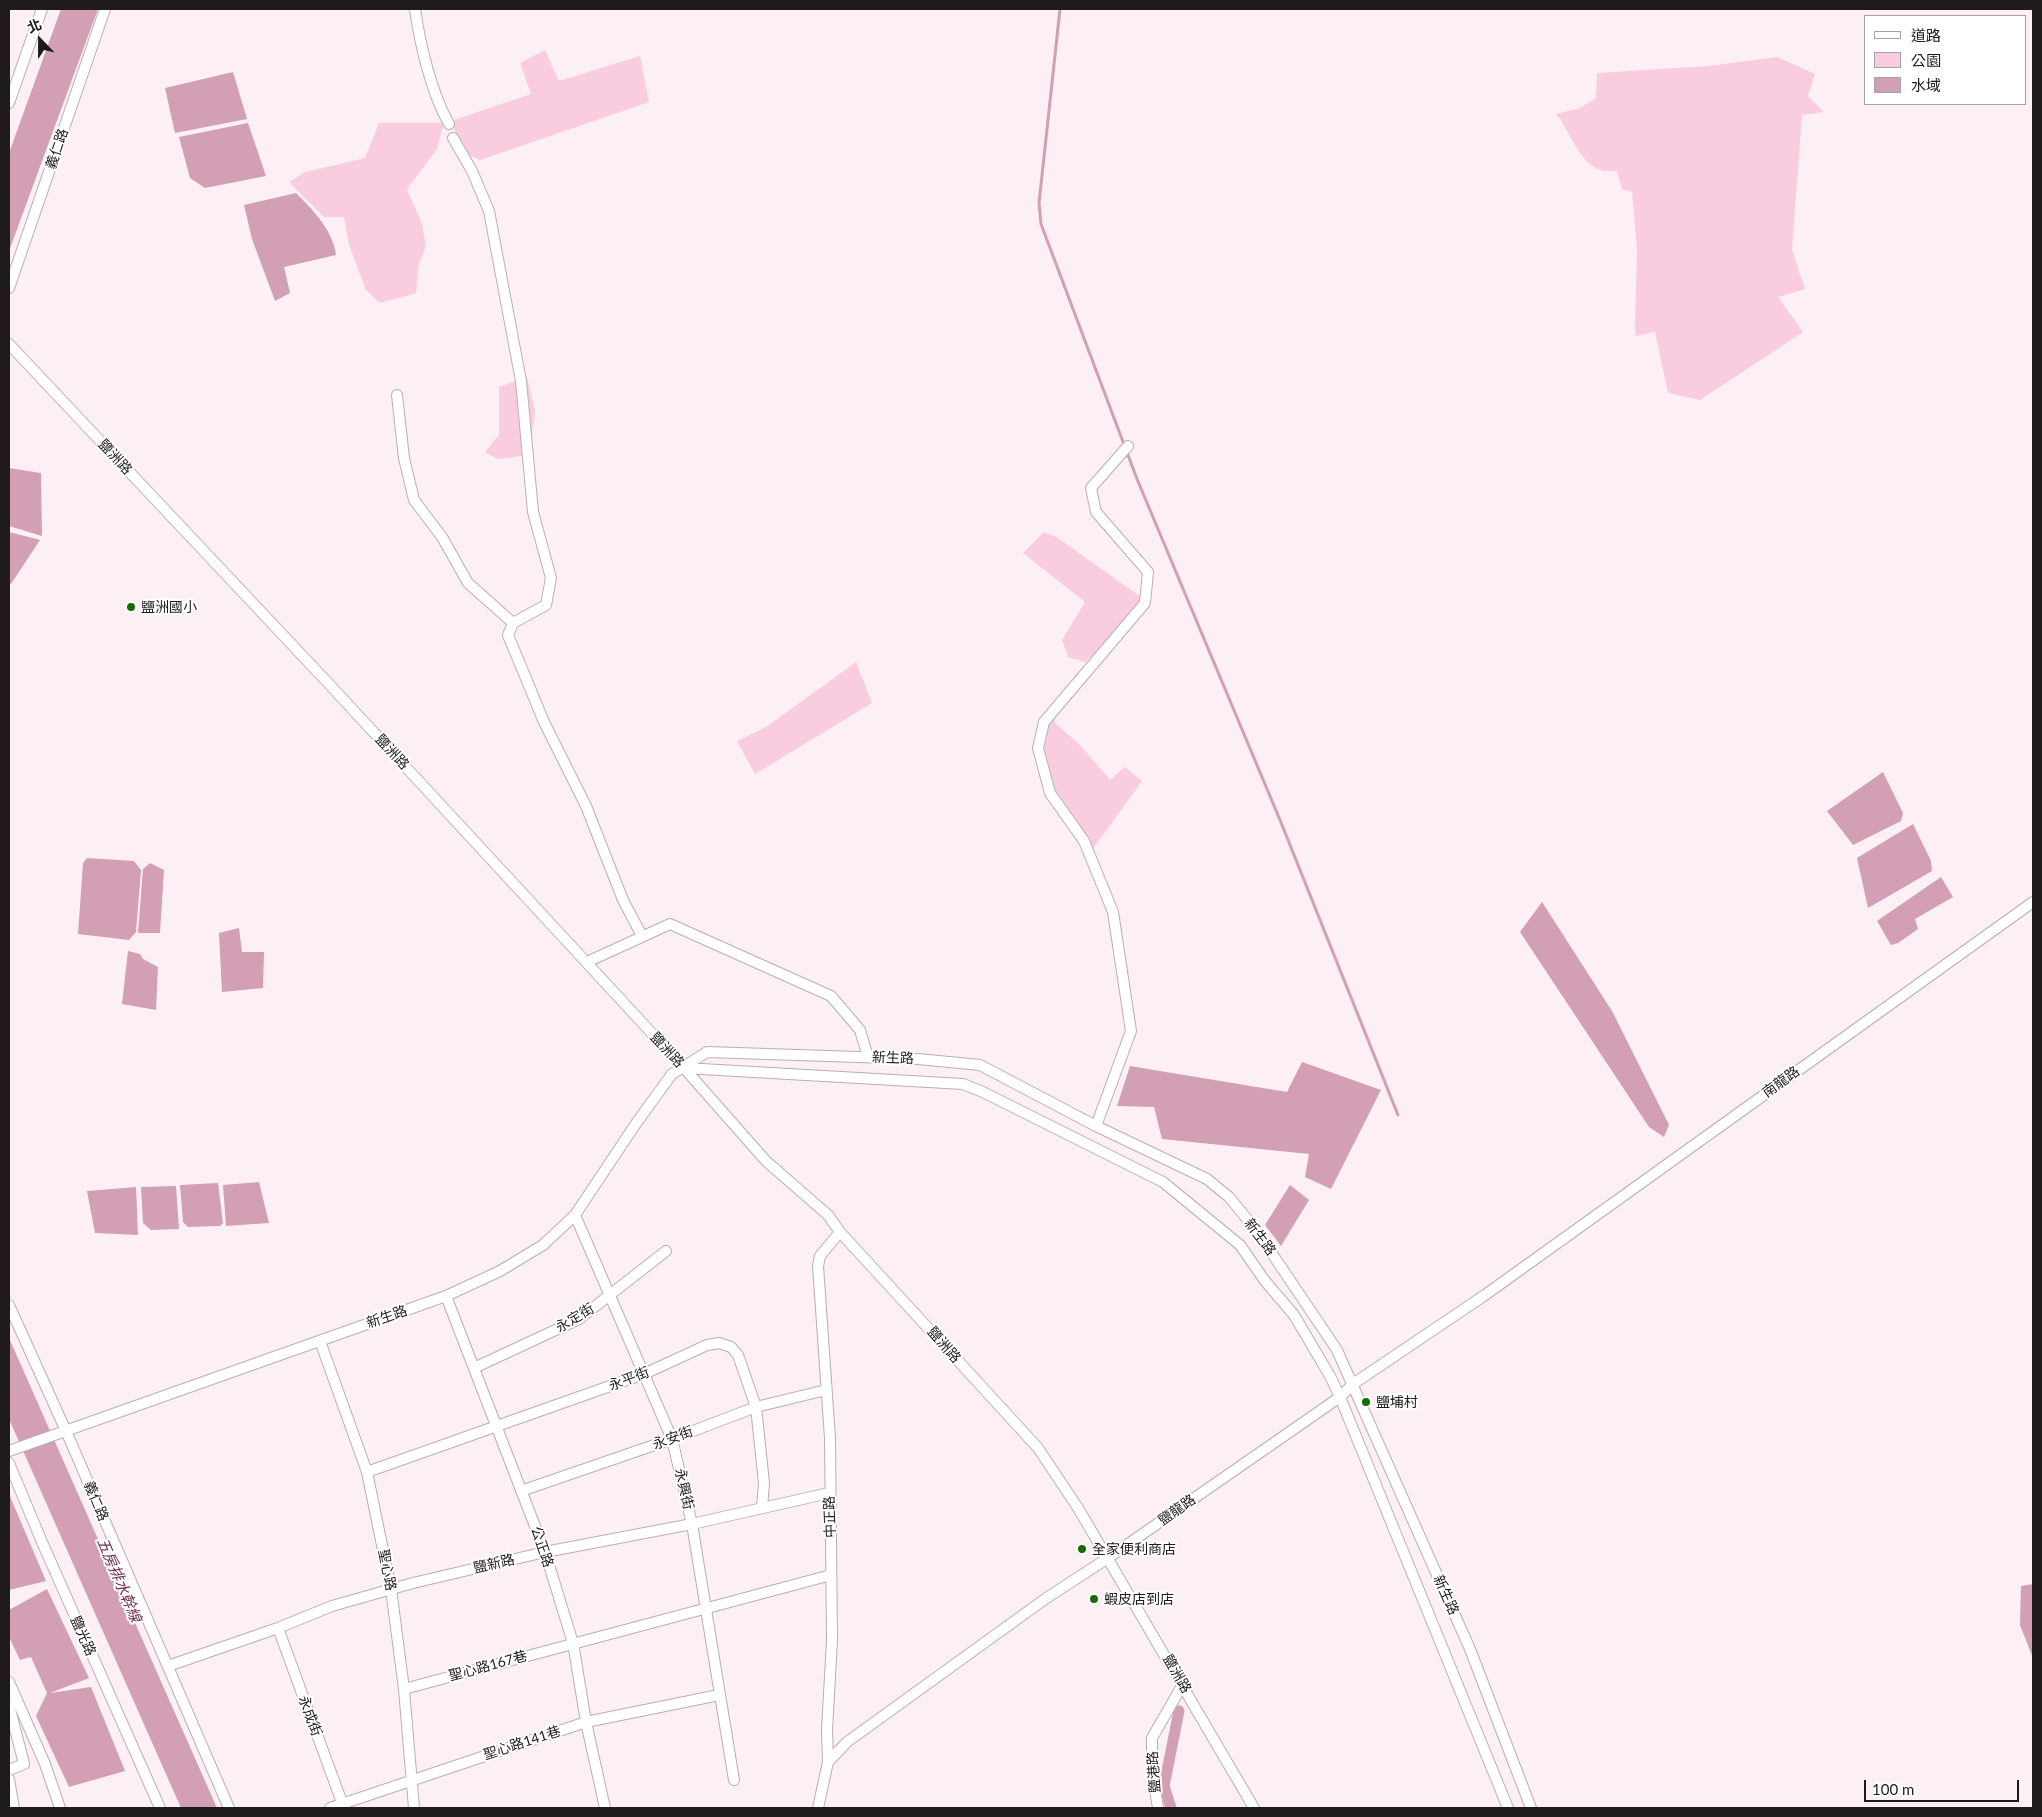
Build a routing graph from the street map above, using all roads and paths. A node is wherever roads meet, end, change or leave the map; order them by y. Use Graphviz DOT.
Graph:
graph roads {
  1 [pos="42,9"];
  2 [pos="105,9"];
  3 [pos="415,9"];
  4 [pos="9,103"];
  5 [pos="449,124"];
  6 [pos="454,138"];
  7 [pos="9,288"];
  8 [pos="9,344"];
  9 [pos="396,394"];
  10 [pos="1128,446"];
  11 [pos="513,623"];
  12 [pos="2033,902"];
  13 [pos="642,936"];
  14 [pos="587,962"];
  15 [pos="868,1057"];
  16 [pos="684,1068"];
  17 [pos="1096,1126"];
  18 [pos="575,1215"];
  19 [pos="840,1232"];
  20 [pos="666,1251"];
  21 [pos="1529,1263"];
  22 [pos="611,1295"];
  23 [pos="446,1296"];
  24 [pos="9,1305"];
  25 [pos="320,1341"];
  26 [pos="474,1368"];
  27 [pos="644,1374"];
  28 [pos="1353,1384"];
  29 [pos="826,1390"];
  30 [pos="1340,1397"];
  31 [pos="756,1407"];
  32 [pos="496,1426"];
  33 [pos="66,1431"];
  34 [pos="672,1439"];
  35 [pos="13,1450"];
  36 [pos="9,1463"];
  37 [pos="367,1472"];
  38 [pos="521,1491"];
  39 [pos="829,1493"];
  40 [pos="762,1508"];
  41 [pos="692,1524"];
  42 [pos="545,1552"];
  43 [pos="1108,1558"];
  44 [pos="831,1575"];
  45 [pos="391,1589"];
  46 [pos="706,1609"];
  47 [pos="278,1628"];
  48 [pos="573,1644"];
  49 [pos="168,1666"];
  50 [pos="9,1682"];
  51 [pos="1183,1684"];
  52 [pos="404,1689"];
  53 [pos="719,1696"];
  54 [pos="16,1701"];
  55 [pos="586,1722"];
  56 [pos="828,1762"];
  57 [pos="9,1770"];
  58 [pos="9,1779"];
  59 [pos="413,1779"];
  60 [pos="734,1780"];
  61 [pos="343,1806"];
  62 [pos="14,1808"];
  63 [pos="60,1808"];
  64 [pos="160,1808"];
  65 [pos="229,1808"];
  66 [pos="330,1808"];
  67 [pos="414,1808"];
  68 [pos="605,1808"];
  69 [pos="818,1808"];
  70 [pos="1158,1808"];
  71 [pos="1254,1808"];
  72 [pos="1508,1808"];
  73 [pos="1530,1808"];
  1 -- 4 [label="street"];
  2 -- 7 [label="street, 義仁路"];
  3 -- 5 [label="street"];
  6 -- 11 [label="street"];
  8 -- 14 [label="street, 鹽洲路"];
  9 -- 11 [label="street"];
  10 -- 17 [label="street"];
  11 -- 13 [label="street"];
  12 -- 21 [label="street, 南龍路"];
  13 -- 14 [label="street"];
  13 -- 15 [label="street"];
  14 -- 16 [label="street, 鹽洲路"];
  15 -- 16 [label="street, 新生路"];
  15 -- 17 [label="street, 新生路"];
  16 -- 18 [label="street, 新生路"];
  16 -- 19 [label="street, 鹽洲路"];
  16 -- 30 [label="street, 新生路"];
  17 -- 28 [label="street, 新生路"];
  18 -- 22 [label="street, 永興街"];
  18 -- 23 [label="street, 新生路"];
  19 -- 29 [label="street, 中正路"];
  19 -- 43 [label="street, 鹽洲路"];
  20 -- 22 [label="street, 永定街"];
  21 -- 28 [label="street, 鹽龍路"];
  22 -- 26 [label="street, 永定街"];
  22 -- 27 [label="street, 永興街"];
  23 -- 25 [label="street, 新生路"];
  23 -- 26 [label="street, 公正路"];
  24 -- 33 [label="street, 義仁路"];
  25 -- 33 [label="street, 新生路"];
  25 -- 37 [label="street, 聖心路"];
  26 -- 32 [label="street, 公正路"];
  27 -- 31 [label="street, 永平街"];
  27 -- 32 [label="street, 永平街"];
  27 -- 34 [label="street, 永興街"];
  28 -- 30 [label="street, 鹽龍路"];
  28 -- 73 [label="street, 新生路"];
  29 -- 31 [label="street, 永安街"];
  29 -- 39 [label="street, 中正路"];
  30 -- 43 [label="street, 鹽龍路"];
  30 -- 72 [label="street, 新生路"];
  31 -- 34 [label="street, 永安街"];
  31 -- 40 [label="street, 永平街"];
  32 -- 37 [label="street, 永平街"];
  32 -- 38 [label="street, 公正路"];
  33 -- 35 [label="street, 新生路"];
  33 -- 49 [label="street, 義仁路"];
  34 -- 38 [label="street, 永安街"];
  34 -- 41 [label="street, 永興街"];
  36 -- 64 [label="street, 鹽光路"];
  37 -- 45 [label="street, 聖心路"];
  38 -- 42 [label="street, 公正路"];
  39 -- 40 [label="street, 鹽新路"];
  39 -- 44 [label="street, 中正路"];
  40 -- 41 [label="street, 鹽新路"];
  41 -- 42 [label="street, 鹽新路"];
  41 -- 46 [label="street, 永興街"];
  42 -- 45 [label="street, 鹽新路"];
  42 -- 48 [label="street, 公正路"];
  43 -- 51 [label="street, 鹽洲路"];
  43 -- 56 [label="street, 鹽龍路"];
  44 -- 46 [label="street, 聖心路167巷"];
  44 -- 56 [label="street, 中正路"];
  45 -- 47 [label="street, 鹽新路"];
  45 -- 52 [label="street, 聖心路"];
  46 -- 48 [label="street, 聖心路167巷"];
  46 -- 53 [label="street, 永興街"];
  47 -- 49 [label="street, 鹽新路"];
  47 -- 61 [label="street, 永成街"];
  48 -- 52 [label="street, 聖心路167巷"];
  48 -- 55 [label="street, 公正路"];
  49 -- 65 [label="street, 義仁路"];
  50 -- 54 [label="street"];
  51 -- 70 [label="street, 鹽港路"];
  51 -- 71 [label="street, 鹽洲路"];
  52 -- 59 [label="street, 聖心路"];
  53 -- 55 [label="street, 聖心路141巷"];
  53 -- 60 [label="street, 永興街"];
  54 -- 57 [label="street"];
  54 -- 63 [label="street"];
  55 -- 59 [label="street, 聖心路141巷"];
  55 -- 68 [label="street, 公正路"];
  56 -- 69 [label="street, 中正路"];
  58 -- 62 [label="street"];
  59 -- 61 [label="street, 聖心路141巷"];
  59 -- 67 [label="street, 聖心路"];
  61 -- 66 [label="street, 聖心路141巷"];
}
